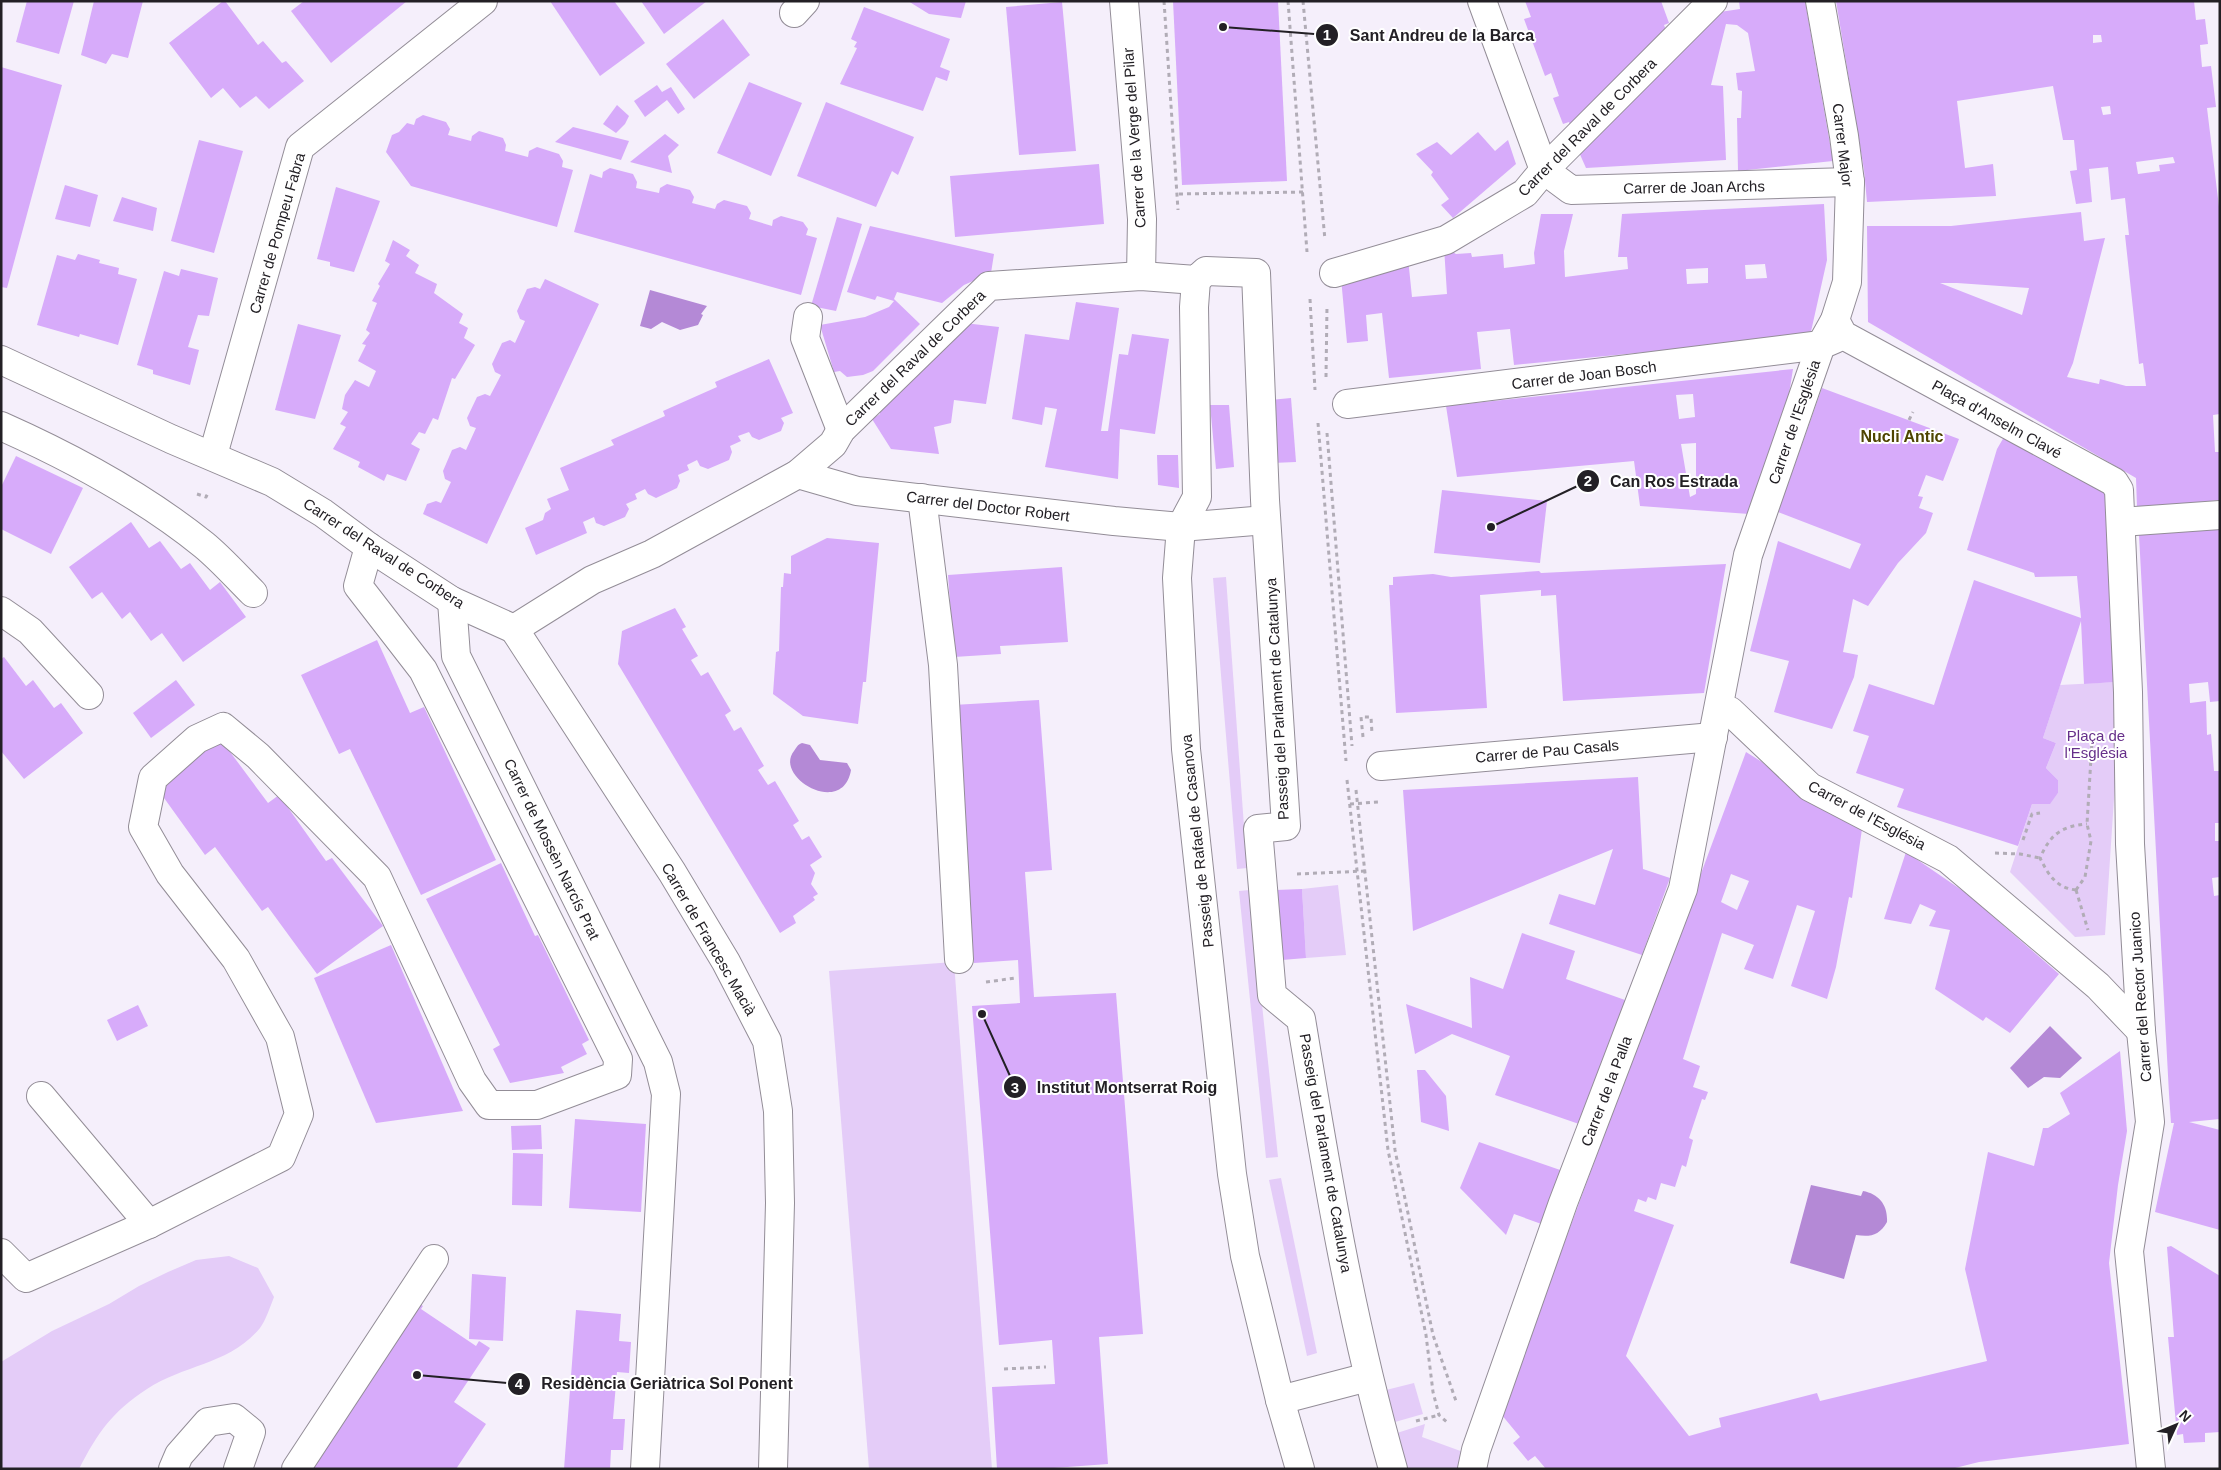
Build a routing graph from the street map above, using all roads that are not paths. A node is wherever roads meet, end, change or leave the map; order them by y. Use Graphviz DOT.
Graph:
graph roads {
  1 [pos="483,1"];
  2 [pos="1124,1"];
  3 [pos="1482,1"];
  4 [pos="1713,1"];
  5 [pos="1820,1"];
  6 [pos="1544,170"];
  7 [pos="1850,182"];
  8 [pos="1256,273"];
  9 [pos="1334,273"];
  10 [pos="1141,276"];
  11 [pos="1196,280"];
  12 [pos="808,317"];
  13 [pos="1833,333"];
  14 [pos="1,360"];
  15 [pos="1347,404"];
  16 [pos="1,426"];
  17 [pos="837,437"];
  18 [pos="213,456"];
  19 [pos="798,474"];
  20 [pos="845,487"];
  21 [pos="922,498"];
  22 [pos="2220,514"];
  23 [pos="1266,520"];
  24 [pos="2121,522"];
  25 [pos="1181,527"];
  26 [pos="370,547"];
  27 [pos="253,593"];
  28 [pos="452,601"];
  29 [pos="1,611"];
  30 [pos="514,628"];
  31 [pos="89,695"];
  32 [pos="1720,708"];
  33 [pos="1713,737"];
  34 [pos="1381,766"];
  35 [pos="959,959"];
  36 [pos="2140,1031"];
  37 [pos="42,1096"];
  38 [pos="149,1224"];
  39 [pos="1,1253"];
  40 [pos="434,1258"];
  41 [pos="1368,1377"];
  42 [pos="1280,1400"];
  43 [pos="173,1469"];
  44 [pos="238,1469"];
  45 [pos="296,1469"];
  46 [pos="645,1469"];
  47 [pos="773,1469"];
  48 [pos="1300,1469"];
  49 [pos="1393,1469"];
  50 [pos="1472,1469"];
  51 [pos="2151,1469"];
  1 -- 18 [label="street, Carrer de Pompeu Fabra"];
  2 -- 10 [label="street, Carrer de la Verge del Pilar"];
  3 -- 6 [label="street"];
  4 -- 6 [label="street, Carrer del Raval de Corbera"];
  5 -- 7 [label="street, Carrer Major"];
  6 -- 7 [label="street, Carrer de Joan Archs"];
  6 -- 9 [label="street, Carrer del Raval de Corbera"];
  7 -- 13 [label="street, Carrer Major"];
  8 -- 11 [label="street, Carrer del Raval de Corbera"];
  8 -- 23 [label="street, Passeig del Parlament de Catalunya"];
  10 -- 11 [label="street, Carrer del Raval de Corbera"];
  10 -- 17 [label="street, Carrer del Raval de Corbera"];
  11 -- 25 [label="street, Passeig de Rafael de Casanova"];
  12 -- 17 [label="street, Carrer del Raval de Corbera"];
  13 -- 15 [label="street, Carrer de Joan Bosch"];
  13 -- 24 [label="street, Plaça d'Anselm Clavé"];
  13 -- 32 [label="street, Carrer de l'Església"];
  14 -- 18 [label="street, Carrer del Raval de Corbera"];
  16 -- 27 [label="street"];
  17 -- 19 [label="street, Carrer del Raval de Corbera"];
  17 -- 20 [label="street, Carrer del Raval de Corbera"];
  18 -- 26 [label="street, Carrer del Raval de Corbera"];
  19 -- 20 [label="street, Carrer del Doctor Robert"];
  19 -- 30 [label="street, Carrer del Raval de Corbera"];
  20 -- 21 [label="street, Carrer del Doctor Robert"];
  21 -- 25 [label="street, Carrer del Doctor Robert"];
  21 -- 35 [label="street"];
  22 -- 24 [label="street"];
  23 -- 25 [label="street"];
  23 -- 41 [label="street, Passeig del Parlament de Catalunya"];
  24 -- 36 [label="street, Carrer del Rector Juanico"];
  25 -- 42 [label="street, Passeig de Rafael de Casanova"];
  26 -- 28 [label="street, Carrer del Raval de Corbera"];
  26 -- 38 [label="street"];
  28 -- 30 [label="street, Carrer del Raval de Corbera"];
  28 -- 46 [label="street, Carrer de Mossèn Narcís Prat"];
  29 -- 31 [label="street"];
  30 -- 47 [label="street, Carrer de Francesc Macià"];
  32 -- 33 [label="street, Carrer de la Palla"];
  32 -- 36 [label="street, Carrer de l'Església"];
  33 -- 34 [label="street, Carrer de Pau Casals"];
  33 -- 50 [label="street, Carrer de la Palla"];
  36 -- 51 [label="street, Carrer del Rector Juanico"];
  37 -- 38 [label="street"];
  38 -- 39 [label="street"];
  40 -- 45 [label="street"];
  41 -- 42 [label="street"];
  41 -- 49 [label="street, Passeig del Parlament de Catalunya"];
  42 -- 48 [label="street, Passeig de Rafael de Casanova"];
  43 -- 44 [label="street"];
}
